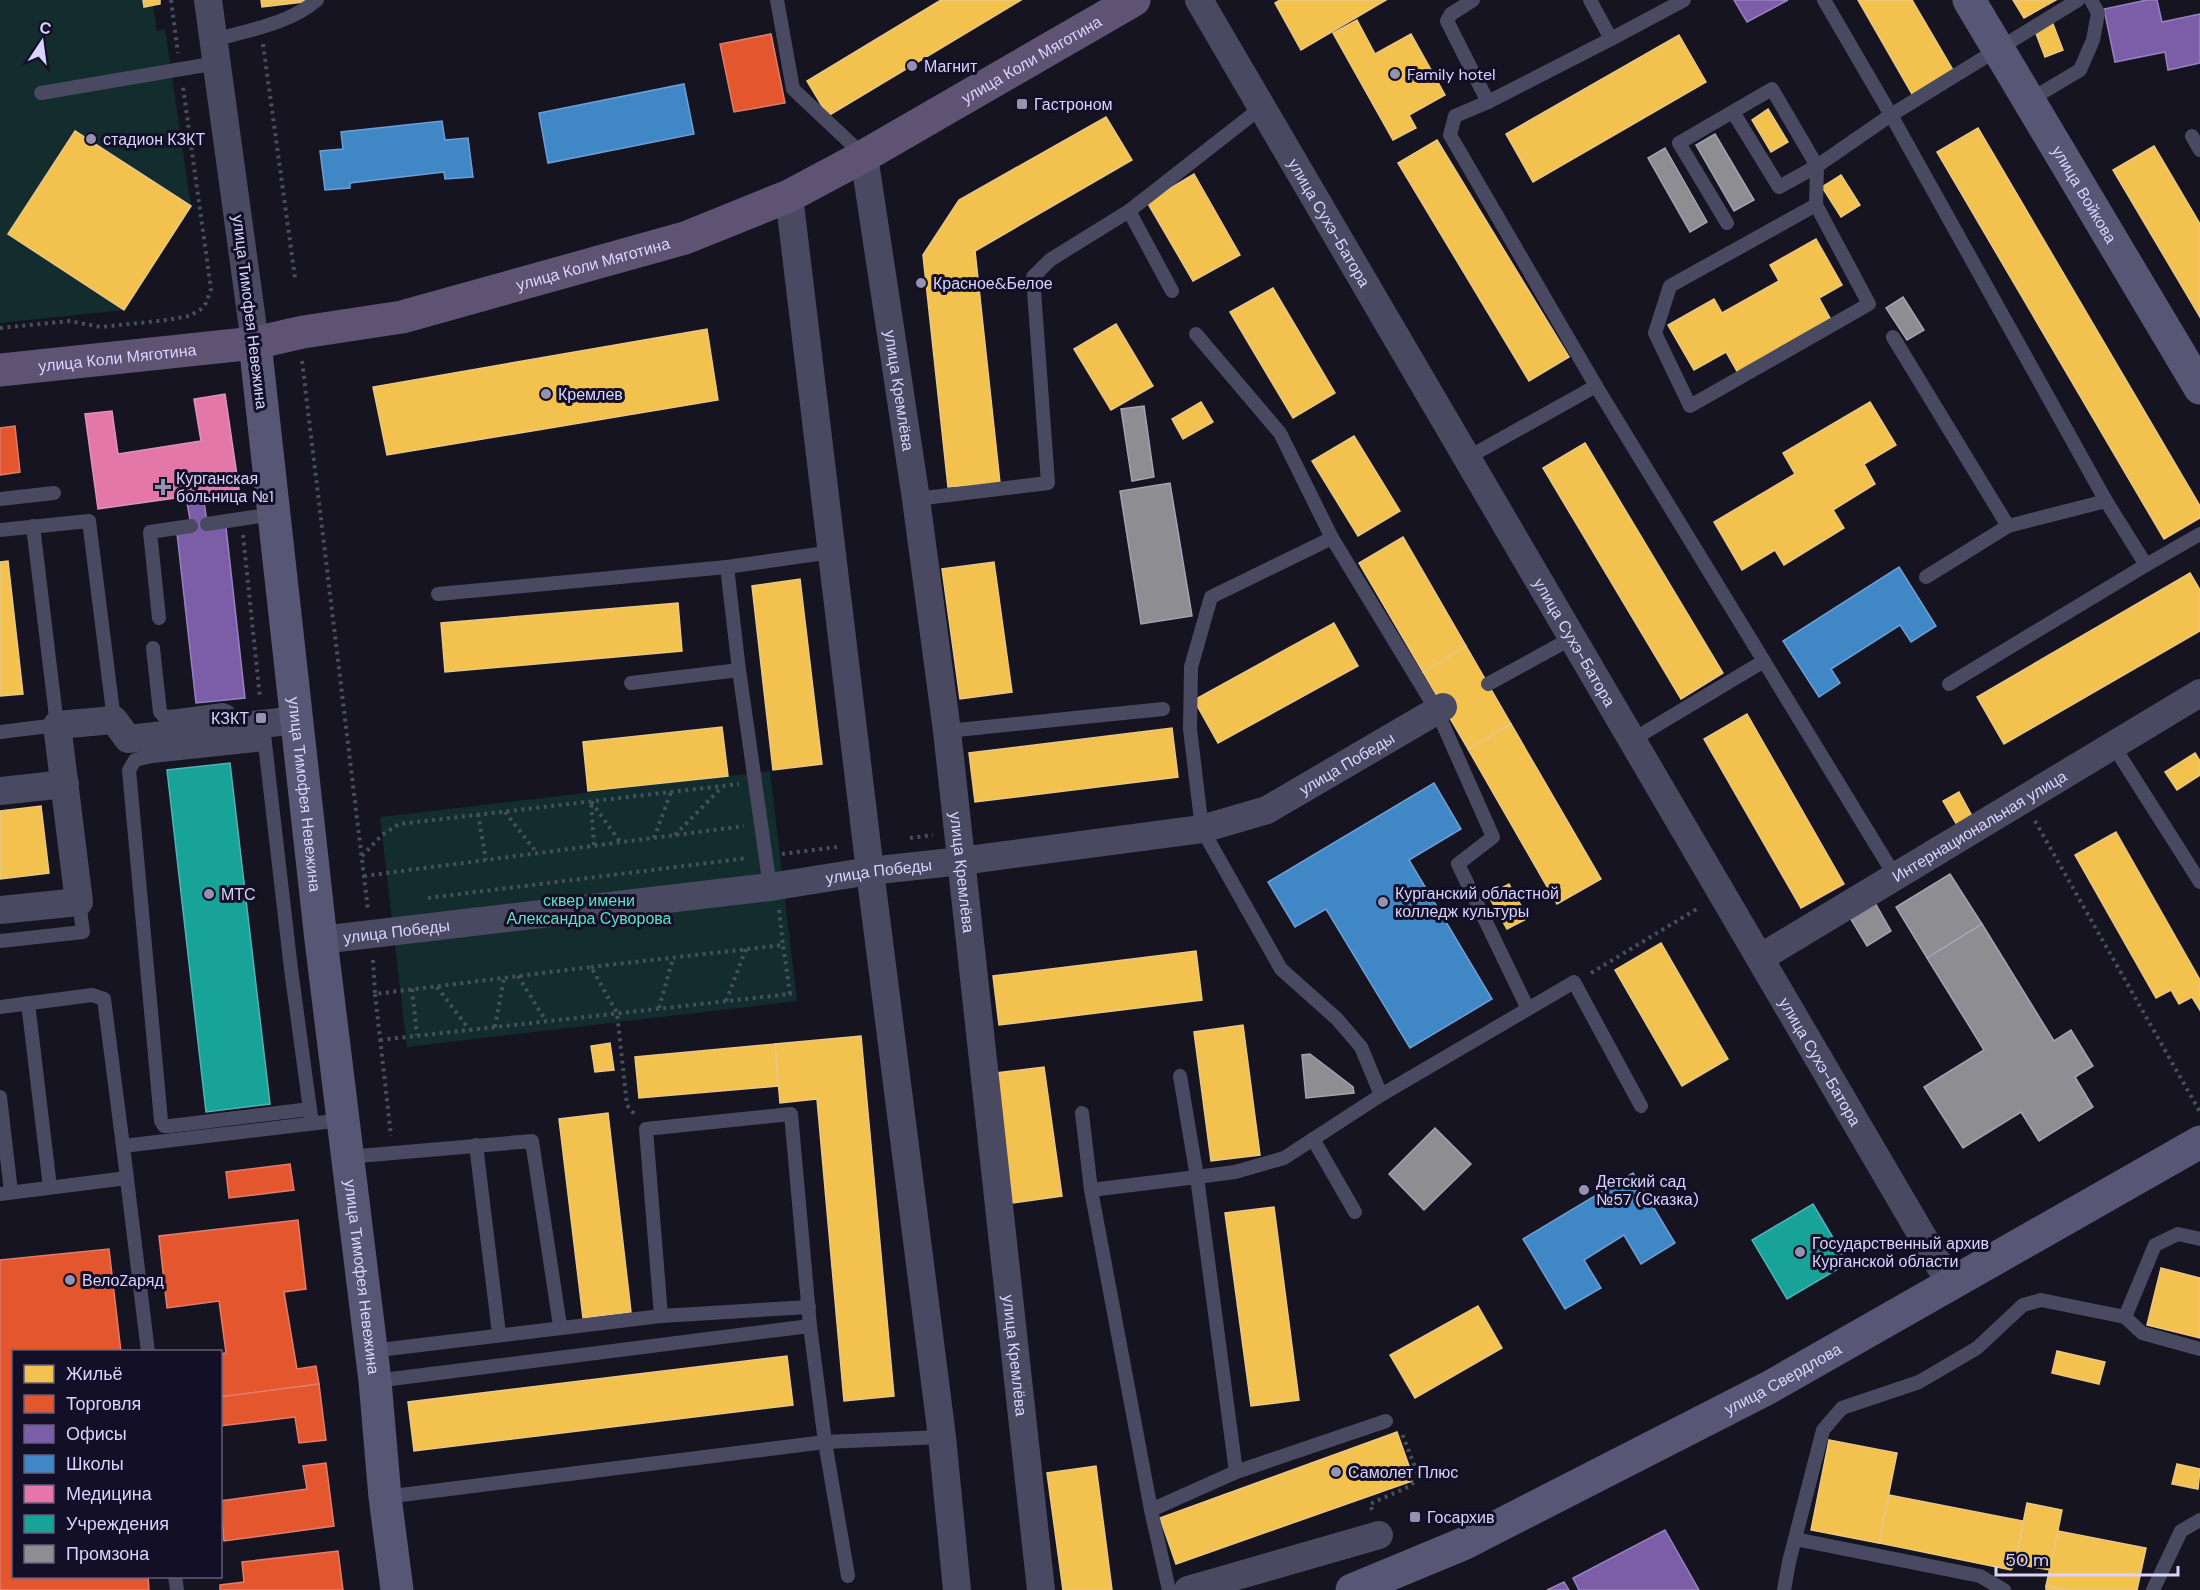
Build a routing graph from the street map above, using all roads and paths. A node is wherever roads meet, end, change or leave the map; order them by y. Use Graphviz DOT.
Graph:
graph roads {
  1 [pos="171,0"];
  2 [pos="208,0"];
  3 [pos="317,0"];
  4 [pos="777,0"];
  5 [pos="1134,0"];
  6 [pos="1199,0"];
  7 [pos="1473,0"];
  8 [pos="1590,0"];
  9 [pos="1684,0"];
  10 [pos="1824,0"];
  11 [pos="1969,0"];
  12 [pos="2078,0"];
  13 [pos="2091,0"];
  14 [pos="261,27"];
  15 [pos="1611,39"];
  16 [pos="1997,49"];
  17 [pos="216,52"];
  18 [pos="181,70"];
  19 [pos="41,93"];
  20 [pos="2028,101"];
  21 [pos="1488,102"];
  22 [pos="1262,107"];
  23 [pos="1733,112"];
  24 [pos="1891,115"];
  25 [pos="2192,136"];
  26 [pos="2200,150"];
  27 [pos="864,156"];
  28 [pos="1817,166"];
  29 [pos="789,196"];
  30 [pos="1816,205"];
  31 [pos="1129,211"];
  32 [pos="1727,224"];
  33 [pos="295,278"];
  34 [pos="1172,291"];
  35 [pos="0,328"];
  36 [pos="1196,334"];
  37 [pos="1893,337"];
  38 [pos="255,343"];
  39 [pos="302,357"];
  40 [pos="0,370"];
  41 [pos="1596,386"];
  42 [pos="2200,388"];
  43 [pos="1467,458"];
  44 [pos="54,493"];
  45 [pos="0,499"];
  46 [pos="916,499"];
  47 [pos="2106,501"];
  48 [pos="274,514"];
  49 [pos="207,524"];
  50 [pos="33,526"];
  51 [pos="191,526"];
  52 [pos="2008,526"];
  53 [pos="0,530"];
  54 [pos="2200,534"];
  55 [pos="1332,538"];
  56 [pos="832,552"];
  57 [pos="2146,565"];
  58 [pos="727,567"];
  59 [pos="1926,577"];
  60 [pos="438,594"];
  61 [pos="159,618"];
  62 [pos="1572,638"];
  63 [pos="153,648"];
  64 [pos="1764,662"];
  65 [pos="739,670"];
  66 [pos="631,683"];
  67 [pos="1488,684"];
  68 [pos="1949,684"];
  69 [pos="2200,693"];
  70 [pos="1163,709"];
  71 [pos="1440,709"];
  72 [pos="114,720"];
  73 [pos="297,720"];
  74 [pos="57,725"];
  75 [pos="255,731"];
  76 [pos="947,731"];
  77 [pos="0,732"];
  78 [pos="1632,740"];
  79 [pos="2113,745"];
  80 [pos="755,782"];
  81 [pos="65,784"];
  82 [pos="723,786"];
  83 [pos="0,791"];
  84 [pos="670,792"];
  85 [pos="2022,799"];
  86 [pos="591,801"];
  87 [pos="505,811"];
  88 [pos="478,814"];
  89 [pos="761,824"];
  90 [pos="1202,829"];
  91 [pos="958,831"];
  92 [pos="674,835"];
  93 [pos="654,838"];
  94 [pos="620,842"];
  95 [pos="594,846"];
  96 [pos="537,853"];
  97 [pos="362,856"];
  98 [pos="765,856"];
  99 [pos="868,857"];
  100 [pos="486,860"];
  101 [pos="962,861"];
  102 [pos="364,876"];
  103 [pos="1895,876"];
  104 [pos="2200,882"];
  105 [pos="773,886"];
  106 [pos="1722,894"];
  107 [pos="426,899"];
  108 [pos="79,902"];
  109 [pos="0,910"];
  110 [pos="371,934"];
  111 [pos="321,940"];
  112 [pos="0,941"];
  113 [pos="783,945"];
  114 [pos="746,950"];
  115 [pos="673,958"];
  116 [pos="1760,958"];
  117 [pos="591,967"];
  118 [pos="518,976"];
  119 [pos="504,978"];
  120 [pos="1574,982"];
  121 [pos="437,986"];
  122 [pos="411,989"];
  123 [pos="375,994"];
  124 [pos="726,1001"];
  125 [pos="28,1003"];
  126 [pos="0,1006"];
  127 [pos="659,1008"];
  128 [pos="1528,1010"];
  129 [pos="617,1013"];
  130 [pos="546,1021"];
  131 [pos="495,1027"];
  132 [pos="469,1030"];
  133 [pos="417,1035"];
  134 [pos="380,1040"];
  135 [pos="1180,1076"];
  136 [pos="1381,1095"];
  137 [pos="0,1097"];
  138 [pos="1641,1106"];
  139 [pos="2200,1112"];
  140 [pos="1082,1113"];
  141 [pos="321,1117"];
  142 [pos="646,1129"];
  143 [pos="1313,1140"];
  144 [pos="2200,1142"];
  145 [pos="476,1145"];
  146 [pos="123,1146"];
  147 [pos="393,1153"];
  148 [pos="347,1157"];
  149 [pos="1197,1177"];
  150 [pos="127,1178"];
  151 [pos="50,1187"];
  152 [pos="1091,1190"];
  153 [pos="6,1193"];
  154 [pos="1355,1212"];
  155 [pos="2200,1239"];
  156 [pos="1951,1285"];
  157 [pos="808,1307"];
  158 [pos="661,1316"];
  159 [pos="2125,1317"];
  160 [pos="560,1326"];
  161 [pos="810,1326"];
  162 [pos="499,1334"];
  163 [pos="2200,1349"];
  164 [pos="148,1350"];
  165 [pos="373,1366"];
  166 [pos="1393,1424"];
  167 [pos="942,1437"];
  168 [pos="825,1442"];
  169 [pos="1236,1472"];
  170 [pos="385,1497"];
  171 [pos="1151,1510"];
  172 [pos="2200,1520"];
  173 [pos="1379,1535"];
  174 [pos="1795,1539"];
  175 [pos="849,1576"];
  176 [pos="397,1590"];
  177 [pos="957,1590"];
  178 [pos="1041,1590"];
  179 [pos="1169,1590"];
  180 [pos="1188,1590"];
  181 [pos="1352,1590"];
  182 [pos="1784,1590"];
  183 [pos="2004,1590"];
  184 [pos="2153,1590"];
  1 -- 18 [label="path"];
  2 -- 17 [label="street, улица Тимофея Невежина"];
  3 -- 14 [label="lane"];
  4 -- 27 [label="lane"];
  5 -- 27 [label="main road, улица Коли Мяготина"];
  6 -- 22 [label="street, улица Сухэ-Батора"];
  7 -- 21 [label="lane"];
  8 -- 15 [label="lane"];
  9 -- 15 [label="lane"];
  10 -- 24 [label="lane"];
  11 -- 16 [label="street, улица Войкова"];
  12 -- 16 [label="lane"];
  13 -- 20 [label="lane"];
  14 -- 17 [label="lane"];
  14 -- 33 [label="path"];
  15 -- 21 [label="lane"];
  16 -- 20 [label="street, улица Войкова"];
  16 -- 24 [label="lane"];
  17 -- 18 [label="lane"];
  17 -- 38 [label="street, улица Тимофея Невежина"];
  18 -- 19 [label="lane"];
  18 -- 35 [label="path"];
  20 -- 42 [label="street, улица Войкова"];
  21 -- 41 [label="lane"];
  22 -- 31 [label="lane"];
  22 -- 43 [label="street, улица Сухэ-Батора"];
  23 -- 28 [label="lane"];
  23 -- 28 [label="lane"];
  23 -- 32 [label="lane"];
  24 -- 28 [label="lane"];
  24 -- 47 [label="lane"];
  25 -- 26 [label="lane"];
  27 -- 29 [label="main road, улица Коли Мяготина"];
  27 -- 46 [label="street, улица Кремлёва"];
  28 -- 30 [label="lane"];
  29 -- 38 [label="main road, улица Коли Мяготина"];
  29 -- 56 [label="street"];
  30 -- 30 [label="lane"];
  31 -- 34 [label="lane"];
  31 -- 46 [label="lane"];
  36 -- 55 [label="lane"];
  37 -- 52 [label="lane"];
  38 -- 40 [label="main road, улица Коли Мяготина"];
  38 -- 48 [label="street, улица Тимофея Невежина"];
  39 -- 97 [label="path"];
  41 -- 43 [label="lane"];
  41 -- 64 [label="lane"];
  43 -- 62 [label="street, улица Сухэ-Батора"];
  44 -- 45 [label="lane"];
  46 -- 76 [label="street, улица Кремлёва"];
  47 -- 52 [label="lane"];
  47 -- 57 [label="lane"];
  48 -- 49 [label="lane"];
  48 -- 73 [label="street, улица Тимофея Невежина"];
  50 -- 53 [label="lane"];
  50 -- 72 [label="lane"];
  50 -- 74 [label="lane"];
  51 -- 61 [label="lane"];
  52 -- 59 [label="lane"];
  54 -- 57 [label="lane"];
  55 -- 71 [label="lane"];
  55 -- 90 [label="lane"];
  56 -- 58 [label="lane"];
  56 -- 99 [label="street"];
  57 -- 68 [label="lane"];
  58 -- 60 [label="lane"];
  58 -- 65 [label="lane"];
  62 -- 67 [label="lane"];
  62 -- 78 [label="street, улица Сухэ-Батора"];
  63 -- 75 [label="lane"];
  64 -- 78 [label="lane"];
  64 -- 103 [label="lane"];
  65 -- 66 [label="lane"];
  65 -- 80 [label="lane"];
  69 -- 79 [label="street, Интернациональная улица"];
  70 -- 76 [label="lane"];
  71 -- 90 [label="street, улица Победы"];
  71 -- 128 [label="lane"];
  72 -- 74 [label="street"];
  72 -- 75 [label="street"];
  73 -- 75 [label="street"];
  73 -- 111 [label="street, улица Тимофея Невежина"];
  74 -- 77 [label="lane"];
  74 -- 81 [label="street"];
  75 -- 141 [label="lane"];
  75 -- 141 [label="lane"];
  76 -- 91 [label="street, улица Кремлёва"];
  78 -- 106 [label="street, улица Сухэ-Батора"];
  79 -- 85 [label="street, Интернациональная улица"];
  79 -- 104 [label="lane"];
  80 -- 82 [label="path"];
  80 -- 89 [label="lane"];
  81 -- 83 [label="street"];
  81 -- 108 [label="street"];
  82 -- 84 [label="path"];
  82 -- 92 [label="path"];
  84 -- 86 [label="path"];
  84 -- 93 [label="path"];
  85 -- 103 [label="street, Интернациональная улица"];
  85 -- 139 [label="path"];
  86 -- 87 [label="path"];
  86 -- 94 [label="path"];
  86 -- 95 [label="path"];
  87 -- 88 [label="path"];
  87 -- 96 [label="path"];
  88 -- 97 [label="path"];
  88 -- 100 [label="path"];
  89 -- 92 [label="path"];
  89 -- 98 [label="lane"];
  90 -- 101 [label="street, улица Победы"];
  90 -- 136 [label="lane"];
  91 -- 99 [label="path"];
  91 -- 101 [label="street, улица Кремлёва"];
  92 -- 93 [label="path"];
  93 -- 94 [label="path"];
  94 -- 95 [label="path"];
  95 -- 96 [label="path"];
  96 -- 100 [label="path"];
  97 -- 102 [label="path"];
  98 -- 99 [label="path"];
  98 -- 105 [label="lane"];
  98 -- 107 [label="path"];
  99 -- 101 [label="street, улица Победы"];
  99 -- 105 [label="street, улица Победы"];
  99 -- 167 [label="street"];
  100 -- 102 [label="path"];
  101 -- 178 [label="street, улица Кремлёва"];
  102 -- 110 [label="path"];
  103 -- 116 [label="street, Интернациональная улица"];
  105 -- 110 [label="street, улица Победы"];
  105 -- 113 [label="path"];
  106 -- 116 [label="street, улица Сухэ-Батора"];
  106 -- 120 [label="path"];
  108 -- 109 [label="street"];
  108 -- 112 [label="lane"];
  110 -- 111 [label="street, улица Победы"];
  110 -- 123 [label="path"];
  111 -- 141 [label="street, улица Тимофея Невежина"];
  113 -- 114 [label="path"];
  113 -- 124 [label="path"];
  114 -- 115 [label="path"];
  114 -- 124 [label="path"];
  115 -- 117 [label="path"];
  115 -- 127 [label="path"];
  116 -- 156 [label="street, улица Сухэ-Батора"];
  117 -- 118 [label="path"];
  117 -- 129 [label="path"];
  118 -- 119 [label="path"];
  118 -- 130 [label="path"];
  119 -- 121 [label="path"];
  119 -- 131 [label="path"];
  120 -- 128 [label="lane"];
  120 -- 138 [label="lane"];
  121 -- 122 [label="path"];
  121 -- 132 [label="path"];
  122 -- 123 [label="path"];
  122 -- 133 [label="path"];
  123 -- 134 [label="path"];
  124 -- 127 [label="path"];
  125 -- 126 [label="lane"];
  125 -- 146 [label="lane"];
  125 -- 151 [label="lane"];
  127 -- 129 [label="path"];
  128 -- 136 [label="lane"];
  129 -- 130 [label="path"];
  129 -- 142 [label="path"];
  130 -- 131 [label="path"];
  131 -- 132 [label="path"];
  132 -- 133 [label="path"];
  133 -- 134 [label="path"];
  134 -- 147 [label="path"];
  135 -- 149 [label="lane"];
  136 -- 143 [label="lane"];
  137 -- 153 [label="lane"];
  140 -- 152 [label="lane"];
  141 -- 146 [label="lane"];
  141 -- 148 [label="street, улица Тимофея Невежина"];
  142 -- 157 [label="lane"];
  142 -- 158 [label="lane"];
  143 -- 149 [label="lane"];
  143 -- 154 [label="lane"];
  144 -- 156 [label="street, улица Свердлова"];
  145 -- 147 [label="lane"];
  145 -- 160 [label="lane"];
  145 -- 162 [label="lane"];
  146 -- 150 [label="lane"];
  147 -- 148 [label="lane"];
  148 -- 165 [label="street, улица Тимофея Невежина"];
  149 -- 152 [label="lane"];
  149 -- 169 [label="lane"];
  150 -- 151 [label="lane"];
  150 -- 164 [label="lane"];
  151 -- 153 [label="lane"];
  152 -- 171 [label="lane"];
  155 -- 159 [label="lane"];
  156 -- 181 [label="street, улица Свердлова"];
  157 -- 158 [label="lane"];
  157 -- 161 [label="lane"];
  158 -- 160 [label="lane"];
  159 -- 163 [label="lane"];
  159 -- 174 [label="lane"];
  160 -- 162 [label="lane"];
  161 -- 165 [label="lane"];
  161 -- 168 [label="lane"];
  162 -- 165 [label="lane"];
  165 -- 170 [label="street, улица Тимофея Невежина"];
  166 -- 169 [label="lane"];
  166 -- 173 [label="path"];
  167 -- 168 [label="lane"];
  167 -- 177 [label="street"];
  168 -- 170 [label="lane"];
  168 -- 175 [label="lane"];
  169 -- 171 [label="lane"];
  170 -- 176 [label="street, улица Тимофея Невежина"];
  171 -- 179 [label="lane"];
  172 -- 184 [label="lane"];
  173 -- 180 [label="street"];
  174 -- 182 [label="lane"];
  174 -- 183 [label="lane"];
}
